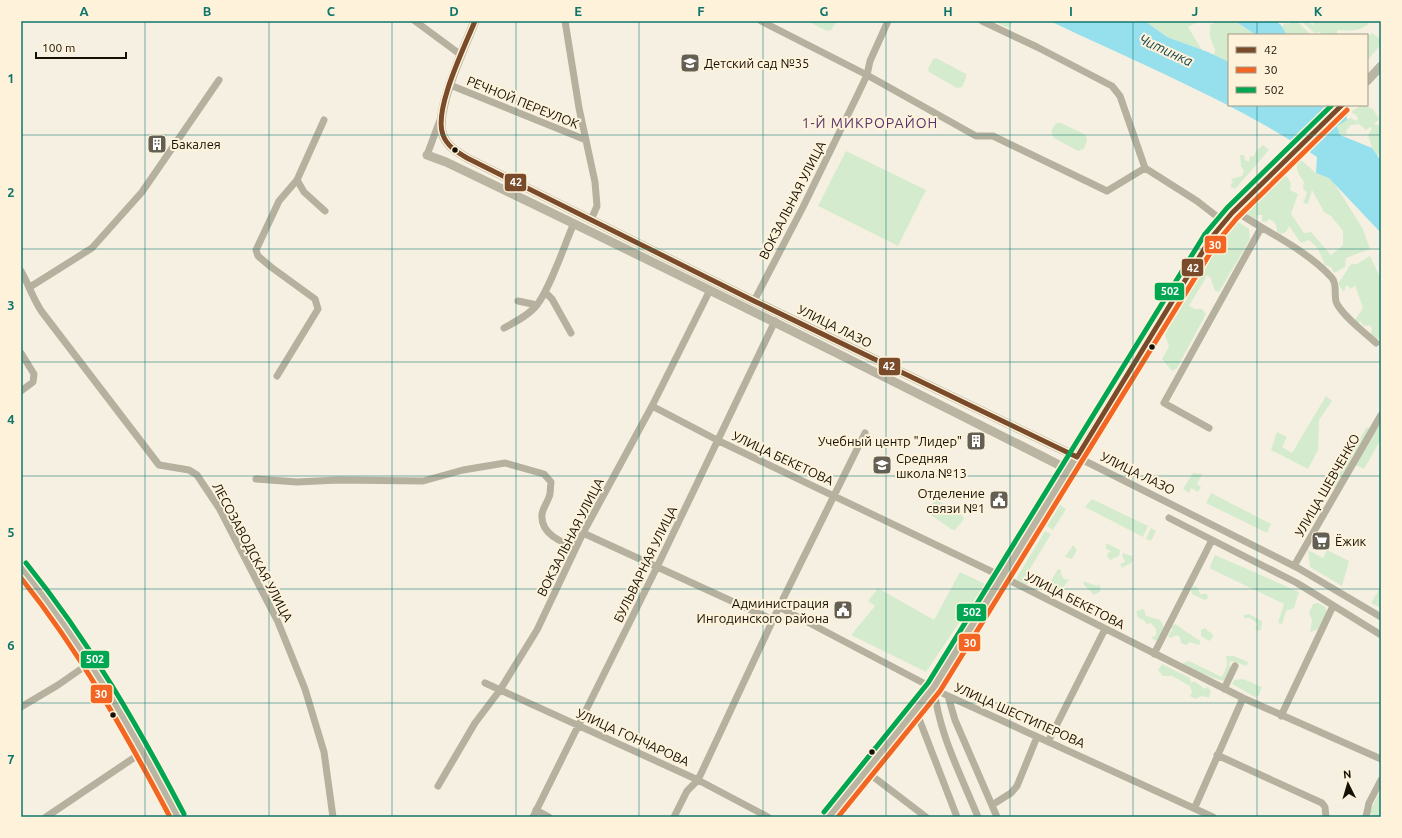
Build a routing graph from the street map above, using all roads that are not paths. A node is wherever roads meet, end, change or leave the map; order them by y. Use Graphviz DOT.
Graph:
graph roads {
  1 [pos="415,21"];
  2 [pos="475,21"];
  3 [pos="565,21"];
  4 [pos="761,21"];
  5 [pos="888,21"];
  6 [pos="982,21"];
  7 [pos="461,55"];
  8 [pos="1381,66"];
  9 [pos="867,75"];
  10 [pos="1370,78"];
  11 [pos="219,80"];
  12 [pos="450,85"];
  13 [pos="1341,106"];
  14 [pos="442,114"];
  15 [pos="324,120"];
  16 [pos="586,140"];
  17 [pos="427,155"];
  18 [pos="1145,168"];
  19 [pos="297,180"];
  20 [pos="325,211"];
  21 [pos="1232,212"];
  22 [pos="591,220"];
  23 [pos="1224,222"];
  24 [pos="574,223"];
  25 [pos="1261,228"];
  26 [pos="21,271"];
  27 [pos="30,287"];
  28 [pos="710,290"];
  29 [pos="545,292"];
  30 [pos="518,300"];
  31 [pos="754,301"];
  32 [pos="537,305"];
  33 [pos="775,321"];
  34 [pos="504,328"];
  35 [pos="571,333"];
  36 [pos="1376,343"];
  37 [pos="21,353"];
  38 [pos="277,376"];
  39 [pos="21,391"];
  40 [pos="652,406"];
  41 [pos="1381,415"];
  42 [pos="1209,428"];
  43 [pos="865,433"];
  44 [pos="719,441"];
  45 [pos="1077,457"];
  46 [pos="1069,470"];
  47 [pos="256,479"];
  48 [pos="834,494"];
  49 [pos="1169,518"];
  50 [pos="583,533"];
  51 [pos="1212,540"];
  52 [pos="578,545"];
  53 [pos="1294,566"];
  54 [pos="21,567"];
  55 [pos="657,567"];
  56 [pos="29,577"];
  57 [pos="1003,577"];
  58 [pos="21,582"];
  59 [pos="1333,606"];
  60 [pos="779,607"];
  61 [pos="1381,617"];
  62 [pos="773,620"];
  63 [pos="1105,629"];
  64 [pos="1381,635"];
  65 [pos="1154,654"];
  66 [pos="90,662"];
  67 [pos="1235,666"];
  68 [pos="485,683"];
  69 [pos="934,687"];
  70 [pos="1224,689"];
  71 [pos="500,690"];
  72 [pos="948,696"];
  73 [pos="1243,698"];
  74 [pos="21,707"];
  75 [pos="916,711"];
  76 [pos="1281,716"];
  77 [pos="578,725"];
  78 [pos="1037,737"];
  79 [pos="1048,742"];
  80 [pos="144,751"];
  81 [pos="1217,755"];
  82 [pos="1381,759"];
  83 [pos="867,772"];
  84 [pos="698,780"];
  85 [pos="1381,780"];
  86 [pos="438,786"];
  87 [pos="992,805"];
  88 [pos="1195,807"];
  89 [pos="535,814"];
  90 [pos="46,817"];
  91 [pos="178,817"];
  92 [pos="333,817"];
  93 [pos="549,817"];
  94 [pos="674,817"];
  95 [pos="768,817"];
  96 [pos="829,817"];
  97 [pos="926,817"];
  98 [pos="957,817"];
  99 [pos="978,817"];
  100 [pos="997,817"];
  101 [pos="1213,817"];
  102 [pos="1326,817"];
  103 [pos="1366,817"];
  1 -- 7 [label="street"];
  2 -- 7 [label="main road, УЛИЦА ЛАЗО"];
  3 -- 16 [label="street"];
  4 -- 9 [label="street"];
  5 -- 9 [label="street, ВОКЗАЛЬНАЯ УЛИЦА"];
  6 -- 18 [label="street"];
  7 -- 12 [label="main road, УЛИЦА ЛАЗО"];
  8 -- 10 [label="main road"];
  9 -- 18 [label="street"];
  9 -- 31 [label="street, ВОКЗАЛЬНАЯ УЛИЦА"];
  11 -- 27 [label="street"];
  12 -- 14 [label="main road, УЛИЦА ЛАЗО"];
  12 -- 16 [label="street, РЕЧНОЙ ПЕРЕУЛОК"];
  13 -- 21 [label="main road"];
  14 -- 17 [label="street"];
  14 -- 22 [label="main road, УЛИЦА ЛАЗО"];
  15 -- 19 [label="street"];
  16 -- 22 [label="street"];
  17 -- 24 [label="main road, УЛИЦА ЛАЗО"];
  18 -- 23 [label="street"];
  19 -- 20 [label="street"];
  19 -- 38 [label="street"];
  21 -- 23 [label="main road"];
  21 -- 25 [label="street"];
  22 -- 31 [label="main road, УЛИЦА ЛАЗО"];
  23 -- 45 [label="main road"];
  24 -- 28 [label="main road, УЛИЦА ЛАЗО"];
  24 -- 29 [label="street"];
  25 -- 36 [label="street"];
  25 -- 42 [label="street"];
  26 -- 27 [label="street, ЛЕСОЗАВОДСКАЯ УЛИЦА"];
  27 -- 92 [label="street, ЛЕСОЗАВОДСКАЯ УЛИЦА"];
  28 -- 33 [label="main road, УЛИЦА ЛАЗО"];
  28 -- 40 [label="street, ВОКЗАЛЬНАЯ УЛИЦА"];
  29 -- 32 [label="street"];
  29 -- 35 [label="street"];
  30 -- 32 [label="street"];
  31 -- 45 [label="main road, УЛИЦА ЛАЗО"];
  32 -- 34 [label="street"];
  33 -- 44 [label="street, БУЛЬВАРНАЯ УЛИЦА"];
  33 -- 46 [label="main road, УЛИЦА ЛАЗО"];
  37 -- 39 [label="street"];
  40 -- 44 [label="street, УЛИЦА БЕКЕТОВА"];
  40 -- 50 [label="street, ВОКЗАЛЬНАЯ УЛИЦА"];
  41 -- 53 [label="street, УЛИЦА ШЕВЧЕНКО"];
  43 -- 48 [label="street"];
  44 -- 48 [label="street, УЛИЦА БЕКЕТОВА"];
  44 -- 55 [label="street, БУЛЬВАРНАЯ УЛИЦА"];
  45 -- 46 [label="main road"];
  45 -- 53 [label="street, УЛИЦА ЛАЗО"];
  46 -- 57 [label="main road"];
  47 -- 52 [label="street"];
  48 -- 57 [label="street, УЛИЦА БЕКЕТОВА"];
  48 -- 60 [label="street"];
  49 -- 51 [label="street"];
  50 -- 52 [label="street, ВОКЗАЛЬНАЯ УЛИЦА"];
  50 -- 55 [label="street"];
  51 -- 59 [label="street"];
  51 -- 65 [label="street"];
  52 -- 71 [label="street, ВОКЗАЛЬНАЯ УЛИЦА"];
  53 -- 61 [label="street, УЛИЦА ЛАЗО"];
  54 -- 56 [label="main road"];
  55 -- 62 [label="street"];
  55 -- 77 [label="street, БУЛЬВАРНАЯ УЛИЦА"];
  56 -- 58 [label="street"];
  56 -- 66 [label="main road"];
  57 -- 63 [label="street, УЛИЦА БЕКЕТОВА"];
  57 -- 69 [label="main road"];
  59 -- 64 [label="street"];
  59 -- 76 [label="street"];
  60 -- 62 [label="street"];
  60 -- 69 [label="street, УЛИЦА ШЕСТИПЕРОВА"];
  62 -- 84 [label="street"];
  63 -- 65 [label="street, УЛИЦА БЕКЕТОВА"];
  63 -- 79 [label="street"];
  65 -- 70 [label="street, УЛИЦА БЕКЕТОВА"];
  66 -- 74 [label="street"];
  66 -- 80 [label="main road"];
  67 -- 70 [label="street"];
  68 -- 71 [label="street, УЛИЦА ГОНЧАРОВА"];
  69 -- 72 [label="street, УЛИЦА ШЕСТИПЕРОВА"];
  69 -- 75 [label="main road"];
  69 -- 99 [label="street"];
  70 -- 73 [label="street, УЛИЦА БЕКЕТОВА"];
  71 -- 77 [label="street, УЛИЦА ГОНЧАРОВА"];
  71 -- 86 [label="street, ВОКЗАЛЬНАЯ УЛИЦА"];
  72 -- 78 [label="street, УЛИЦА ШЕСТИПЕРОВА"];
  72 -- 87 [label="street"];
  73 -- 76 [label="street, УЛИЦА БЕКЕТОВА"];
  73 -- 81 [label="street"];
  75 -- 83 [label="main road"];
  75 -- 98 [label="street"];
  76 -- 82 [label="street, УЛИЦА БЕКЕТОВА"];
  77 -- 84 [label="street, УЛИЦА ГОНЧАРОВА"];
  77 -- 89 [label="street, БУЛЬВАРНАЯ УЛИЦА"];
  78 -- 79 [label="street, УЛИЦА ШЕСТИПЕРОВА"];
  78 -- 87 [label="street"];
  79 -- 88 [label="street, УЛИЦА ШЕСТИПЕРОВА"];
  80 -- 90 [label="street"];
  80 -- 91 [label="main road"];
  81 -- 88 [label="street"];
  81 -- 102 [label="street"];
  83 -- 96 [label="main road"];
  83 -- 97 [label="street"];
  84 -- 94 [label="street"];
  84 -- 95 [label="street, УЛИЦА ГОНЧАРОВА"];
  85 -- 103 [label="street"];
  87 -- 100 [label="street"];
  88 -- 101 [label="street, УЛИЦА ШЕСТИПЕРОВА"];
  89 -- 93 [label="street"];
}
